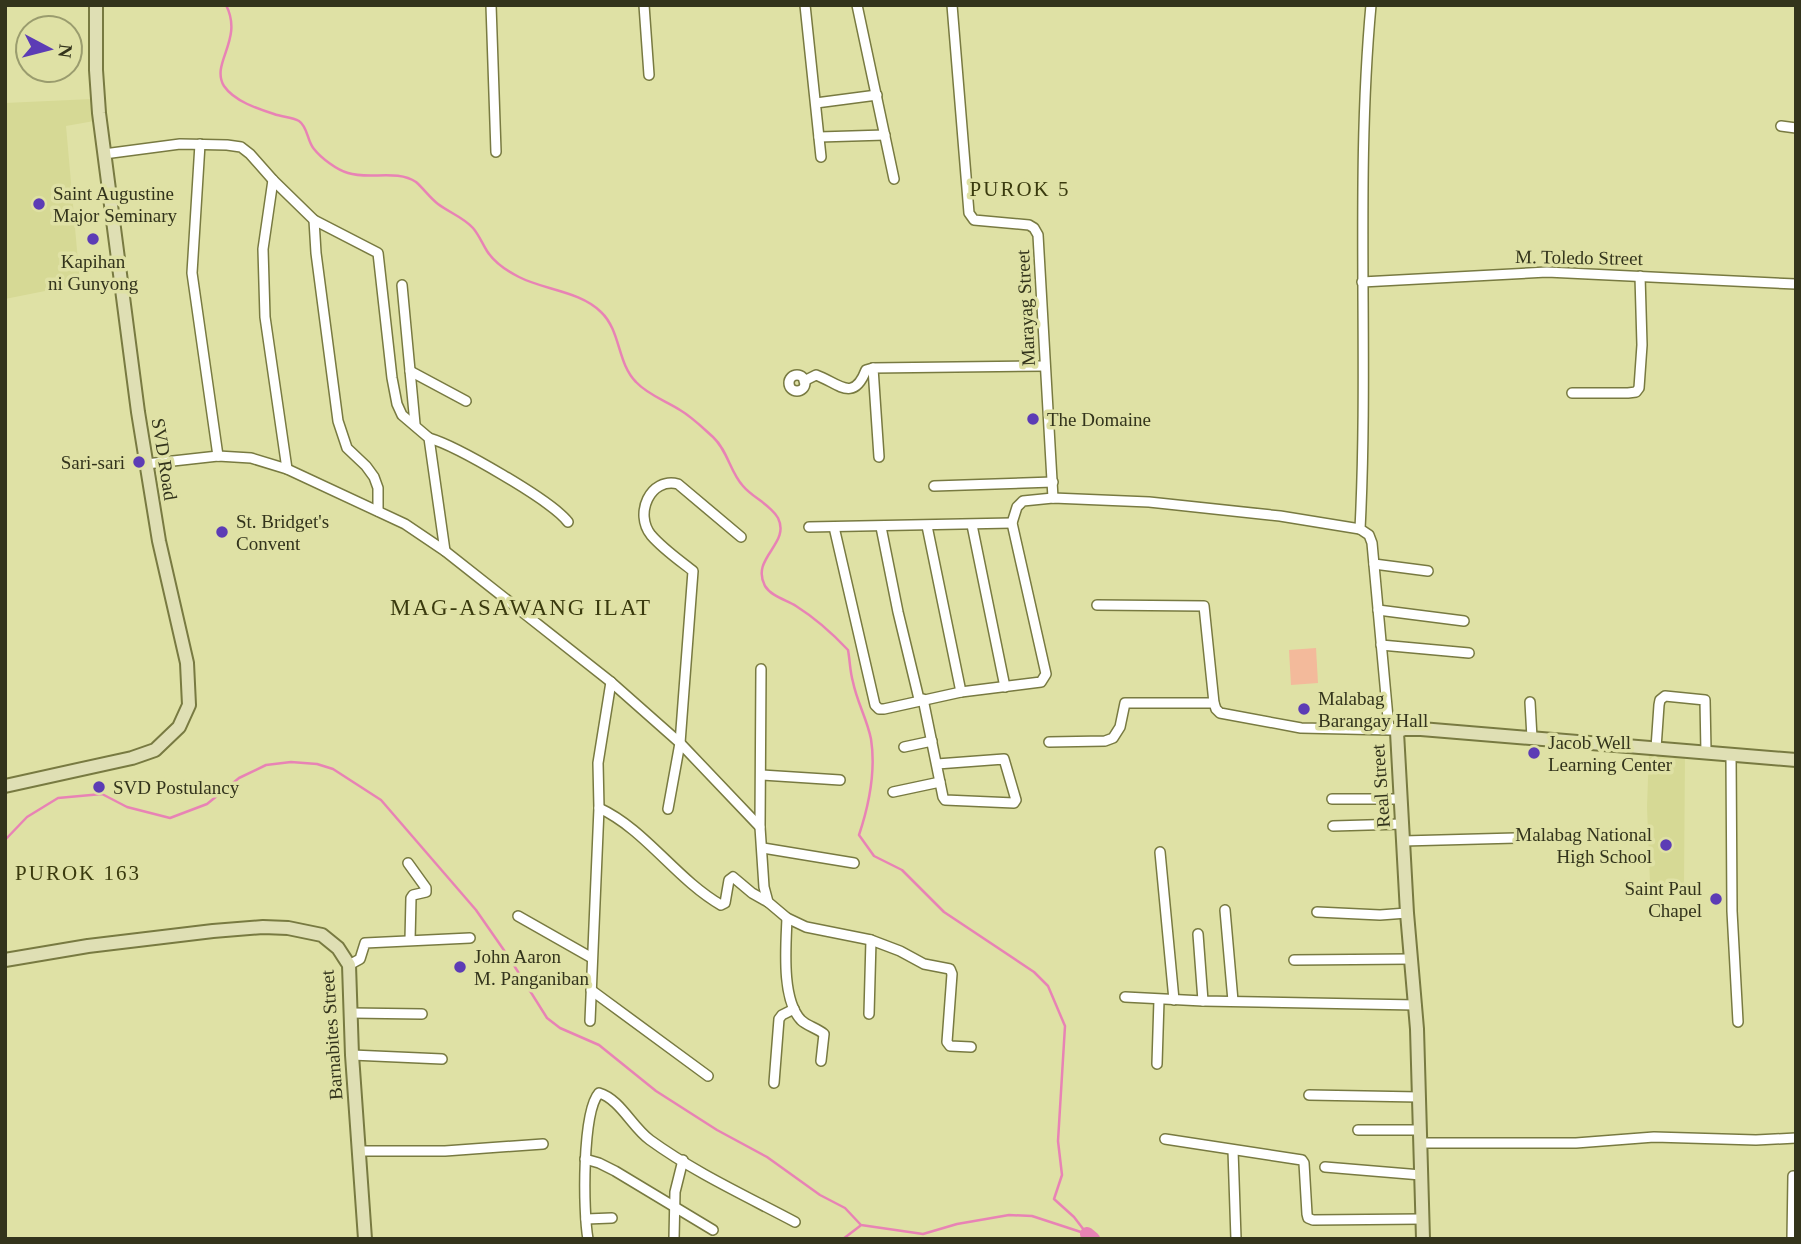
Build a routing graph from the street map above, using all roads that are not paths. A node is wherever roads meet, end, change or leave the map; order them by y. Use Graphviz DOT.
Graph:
graph roads {
  1 [pos="96,5"];
  2 [pos="491,5"];
  3 [pos="644,5"];
  4 [pos="805,5"];
  5 [pos="857,5"];
  6 [pos="952,5"];
  7 [pos="1371,5"];
  8 [pos="649,75"];
  9 [pos="877,95"];
  10 [pos="816,103"];
  11 [pos="1781,127"];
  12 [pos="1796,128"];
  13 [pos="885,135"];
  14 [pos="819,137"];
  15 [pos="200,144"];
  16 [pos="496,152"];
  17 [pos="104,154"];
  18 [pos="821,157"];
  19 [pos="894,179"];
  20 [pos="273,180"];
  21 [pos="314,220"];
  22 [pos="1640,276"];
  23 [pos="1362,282"];
  24 [pos="1796,284"];
  25 [pos="402,285"];
  26 [pos="1045,366"];
  27 [pos="873,368"];
  28 [pos="410,371"];
  29 [pos="804,381"];
  30 [pos="1573,393"];
  31 [pos="466,401"];
  32 [pos="415,424"];
  33 [pos="429,438"];
  34 [pos="218,456"];
  35 [pos="879,457"];
  36 [pos="146,464"];
  37 [pos="288,468"];
  38 [pos="1053,482"];
  39 [pos="934,486"];
  40 [pos="1053,498"];
  41 [pos="378,511"];
  42 [pos="568,522"];
  43 [pos="1012,523"];
  44 [pos="972,525"];
  45 [pos="927,526"];
  46 [pos="809,527"];
  47 [pos="834,527"];
  48 [pos="881,527"];
  49 [pos="1360,529"];
  50 [pos="741,537"];
  51 [pos="445,551"];
  52 [pos="1374,564"];
  53 [pos="1428,570"];
  54 [pos="1097,605"];
  55 [pos="1378,610"];
  56 [pos="1464,621"];
  57 [pos="1381,645"];
  58 [pos="1469,653"];
  59 [pos="761,669"];
  60 [pos="611,682"];
  61 [pos="1005,687"];
  62 [pos="961,692"];
  63 [pos="921,699"];
  64 [pos="1530,702"];
  65 [pos="1214,703"];
  66 [pos="1393,731"];
  67 [pos="1532,738"];
  68 [pos="932,741"];
  69 [pos="1049,742"];
  70 [pos="680,743"];
  71 [pos="904,747"];
  72 [pos="1656,748"];
  73 [pos="1706,752"];
  74 [pos="1731,755"];
  75 [pos="1796,760"];
  76 [pos="937,764"];
  77 [pos="761,775"];
  78 [pos="840,780"];
  79 [pos="940,782"];
  80 [pos="5,786"];
  81 [pos="893,792"];
  82 [pos="1332,799"];
  83 [pos="1400,799"];
  84 [pos="599,808"];
  85 [pos="668,809"];
  86 [pos="1402,824"];
  87 [pos="1333,826"];
  88 [pos="760,827"];
  89 [pos="1516,838"];
  90 [pos="1403,841"];
  91 [pos="762,848"];
  92 [pos="1160,852"];
  93 [pos="408,863"];
  94 [pos="855,863"];
  95 [pos="768,902"];
  96 [pos="1225,911"];
  97 [pos="1317,912"];
  98 [pos="1407,913"];
  99 [pos="518,916"];
  100 [pos="787,918"];
  101 [pos="1198,934"];
  102 [pos="470,938"];
  103 [pos="410,940"];
  104 [pos="871,940"];
  105 [pos="592,958"];
  106 [pos="1411,959"];
  107 [pos="5,960"];
  108 [pos="1294,960"];
  109 [pos="349,965"];
  110 [pos="591,990"];
  111 [pos="1125,997"];
  112 [pos="1159,1000"];
  113 [pos="1174,1000"];
  114 [pos="1233,1001"];
  115 [pos="1203,1002"];
  116 [pos="1416,1005"];
  117 [pos="794,1010"];
  118 [pos="351,1013"];
  119 [pos="422,1014"];
  120 [pos="869,1014"];
  121 [pos="590,1021"];
  122 [pos="1738,1021"];
  123 [pos="971,1047"];
  124 [pos="352,1055"];
  125 [pos="442,1059"];
  126 [pos="821,1061"];
  127 [pos="1157,1064"];
  128 [pos="708,1076"];
  129 [pos="774,1083"];
  130 [pos="1309,1095"];
  131 [pos="1419,1097"];
  132 [pos="1358,1130"];
  133 [pos="1420,1136"];
  134 [pos="1796,1138"];
  135 [pos="1165,1139"];
  136 [pos="543,1144"];
  137 [pos="1233,1150"];
  138 [pos="358,1151"];
  139 [pos="586,1160"];
  140 [pos="683,1160"];
  141 [pos="1325,1167"];
  142 [pos="1421,1175"];
  143 [pos="1796,1176"];
  144 [pos="674,1208"];
  145 [pos="612,1218"];
  146 [pos="586,1219"];
  147 [pos="1422,1219"];
  148 [pos="795,1222"];
  149 [pos="713,1230"];
  150 [pos="365,1239"];
  151 [pos="588,1239"];
  152 [pos="674,1239"];
  153 [pos="1236,1239"];
  154 [pos="1423,1239"];
  155 [pos="1792,1239"];
  1 -- 17 [label="street, SVD Road"];
  2 -- 16 [label="street"];
  3 -- 8 [label="street"];
  4 -- 10 [label="street"];
  5 -- 9 [label="street"];
  6 -- 26 [label="street, Marayag Street"];
  7 -- 23 [label="street"];
  9 -- 10 [label="street"];
  9 -- 13 [label="street"];
  10 -- 14 [label="street"];
  11 -- 12 [label="street"];
  13 -- 14 [label="street"];
  13 -- 19 [label="street"];
  14 -- 18 [label="street"];
  15 -- 17 [label="street"];
  15 -- 20 [label="street"];
  15 -- 34 [label="street"];
  17 -- 36 [label="street, SVD Road"];
  20 -- 21 [label="street"];
  20 -- 37 [label="street"];
  21 -- 32 [label="street"];
  21 -- 41 [label="street"];
  22 -- 23 [label="street, M. Toledo Street"];
  22 -- 24 [label="street, M. Toledo Street"];
  22 -- 30 [label="street"];
  23 -- 49 [label="street"];
  25 -- 28 [label="street"];
  26 -- 27 [label="street"];
  26 -- 38 [label="street, Marayag Street"];
  27 -- 29 [label="street"];
  27 -- 35 [label="street"];
  28 -- 31 [label="street"];
  28 -- 32 [label="street"];
  32 -- 33 [label="street"];
  33 -- 42 [label="street"];
  33 -- 51 [label="street"];
  34 -- 36 [label="street"];
  34 -- 37 [label="street"];
  36 -- 80 [label="street, SVD Road"];
  37 -- 41 [label="street"];
  38 -- 39 [label="street"];
  38 -- 40 [label="street, Marayag Street"];
  40 -- 43 [label="street"];
  40 -- 49 [label="street"];
  41 -- 51 [label="street"];
  43 -- 44 [label="street"];
  43 -- 61 [label="street"];
  44 -- 45 [label="street"];
  44 -- 61 [label="street"];
  45 -- 48 [label="street"];
  45 -- 62 [label="street"];
  46 -- 47 [label="street"];
  47 -- 48 [label="street"];
  47 -- 63 [label="street"];
  48 -- 63 [label="street"];
  49 -- 52 [label="street"];
  50 -- 70 [label="street"];
  51 -- 60 [label="street"];
  52 -- 53 [label="street"];
  52 -- 55 [label="street"];
  54 -- 65 [label="street"];
  55 -- 56 [label="street"];
  55 -- 57 [label="street"];
  57 -- 58 [label="street"];
  57 -- 66 [label="street"];
  59 -- 77 [label="street"];
  60 -- 70 [label="street"];
  60 -- 84 [label="street"];
  61 -- 62 [label="street"];
  62 -- 63 [label="street"];
  63 -- 68 [label="street"];
  64 -- 67 [label="street"];
  65 -- 66 [label="street"];
  65 -- 69 [label="street"];
  66 -- 67 [label="street, Real Street"];
  66 -- 83 [label="street, Real Street"];
  67 -- 72 [label="street, Real Street"];
  68 -- 71 [label="street"];
  68 -- 76 [label="street"];
  70 -- 85 [label="street"];
  70 -- 88 [label="street"];
  72 -- 73 [label="street, Real Street"];
  72 -- 73 [label="street"];
  73 -- 74 [label="street, Real Street"];
  74 -- 75 [label="street, Real Street"];
  74 -- 122 [label="street"];
  76 -- 79 [label="street"];
  76 -- 79 [label="street"];
  77 -- 78 [label="street"];
  77 -- 88 [label="street"];
  79 -- 81 [label="street"];
  82 -- 83 [label="street"];
  83 -- 86 [label="street, Real Street"];
  84 -- 95 [label="street"];
  84 -- 105 [label="street"];
  86 -- 87 [label="street"];
  86 -- 90 [label="street, Real Street"];
  88 -- 91 [label="street"];
  89 -- 90 [label="street"];
  90 -- 98 [label="street, Real Street"];
  91 -- 94 [label="street"];
  91 -- 95 [label="street"];
  92 -- 113 [label="street"];
  93 -- 103 [label="street"];
  95 -- 100 [label="street"];
  96 -- 114 [label="street"];
  97 -- 98 [label="street"];
  98 -- 106 [label="street, Real Street"];
  99 -- 105 [label="street"];
  100 -- 104 [label="street"];
  100 -- 117 [label="street"];
  101 -- 115 [label="street"];
  102 -- 103 [label="street"];
  103 -- 109 [label="street"];
  104 -- 120 [label="street"];
  104 -- 123 [label="street"];
  105 -- 110 [label="street"];
  106 -- 108 [label="street"];
  106 -- 116 [label="street, Real Street"];
  107 -- 109 [label="street, Barnabites Street"];
  109 -- 118 [label="street, Barnabites Street"];
  110 -- 121 [label="street"];
  110 -- 128 [label="street"];
  111 -- 112 [label="street"];
  112 -- 113 [label="street"];
  112 -- 127 [label="street"];
  113 -- 115 [label="street"];
  114 -- 115 [label="street"];
  114 -- 116 [label="street"];
  116 -- 131 [label="street, Real Street"];
  117 -- 126 [label="street"];
  117 -- 129 [label="street"];
  118 -- 119 [label="street"];
  118 -- 124 [label="street, Barnabites Street"];
  124 -- 125 [label="street"];
  124 -- 138 [label="street, Barnabites Street"];
  130 -- 131 [label="street"];
  131 -- 133 [label="street, Real Street"];
  132 -- 133 [label="street"];
  133 -- 134 [label="street"];
  133 -- 142 [label="street, Real Street"];
  135 -- 137 [label="street"];
  136 -- 138 [label="street"];
  137 -- 147 [label="street"];
  137 -- 153 [label="street"];
  138 -- 150 [label="street, Barnabites Street"];
  139 -- 140 [label="street"];
  139 -- 144 [label="street"];
  139 -- 146 [label="street"];
  140 -- 144 [label="street"];
  140 -- 148 [label="street"];
  141 -- 142 [label="street"];
  142 -- 147 [label="street, Real Street"];
  143 -- 155 [label="street"];
  144 -- 149 [label="street"];
  144 -- 152 [label="street"];
  145 -- 146 [label="street"];
  146 -- 151 [label="street"];
  147 -- 154 [label="street, Real Street"];
}
